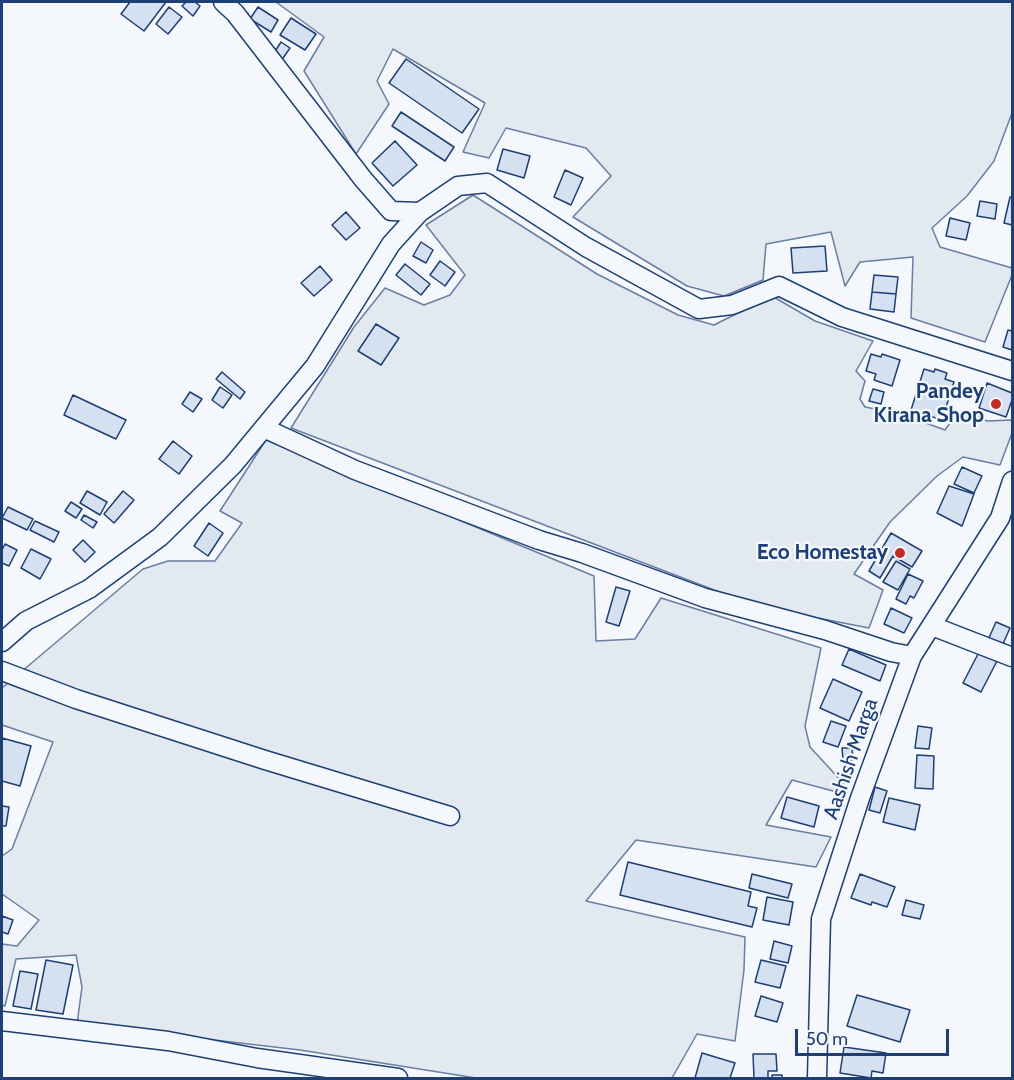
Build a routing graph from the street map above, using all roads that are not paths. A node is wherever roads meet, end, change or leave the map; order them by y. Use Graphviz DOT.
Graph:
graph roads {
  1 [pos="223,2"];
  2 [pos="420,212"];
  3 [pos="1012,372"];
  4 [pos="264,428"];
  5 [pos="1012,481"];
  6 [pos="932,626"];
  7 [pos="2,642"];
  8 [pos="912,656"];
  9 [pos="1012,657"];
  10 [pos="2,671"];
  11 [pos="450,816"];
  12 [pos="2,1021"];
  13 [pos="398,1078"];
  14 [pos="818,1078"];
  1 -- 2 [label="street"];
  2 -- 3 [label="street"];
  2 -- 4 [label="street"];
  4 -- 7 [label="street"];
  4 -- 8 [label="street"];
  5 -- 6 [label="street, Aashish Marga"];
  6 -- 8 [label="street, Aashish Marga"];
  6 -- 9 [label="street"];
  8 -- 14 [label="street, Aashish Marga"];
  10 -- 11 [label="street"];
  12 -- 13 [label="street"];
}
